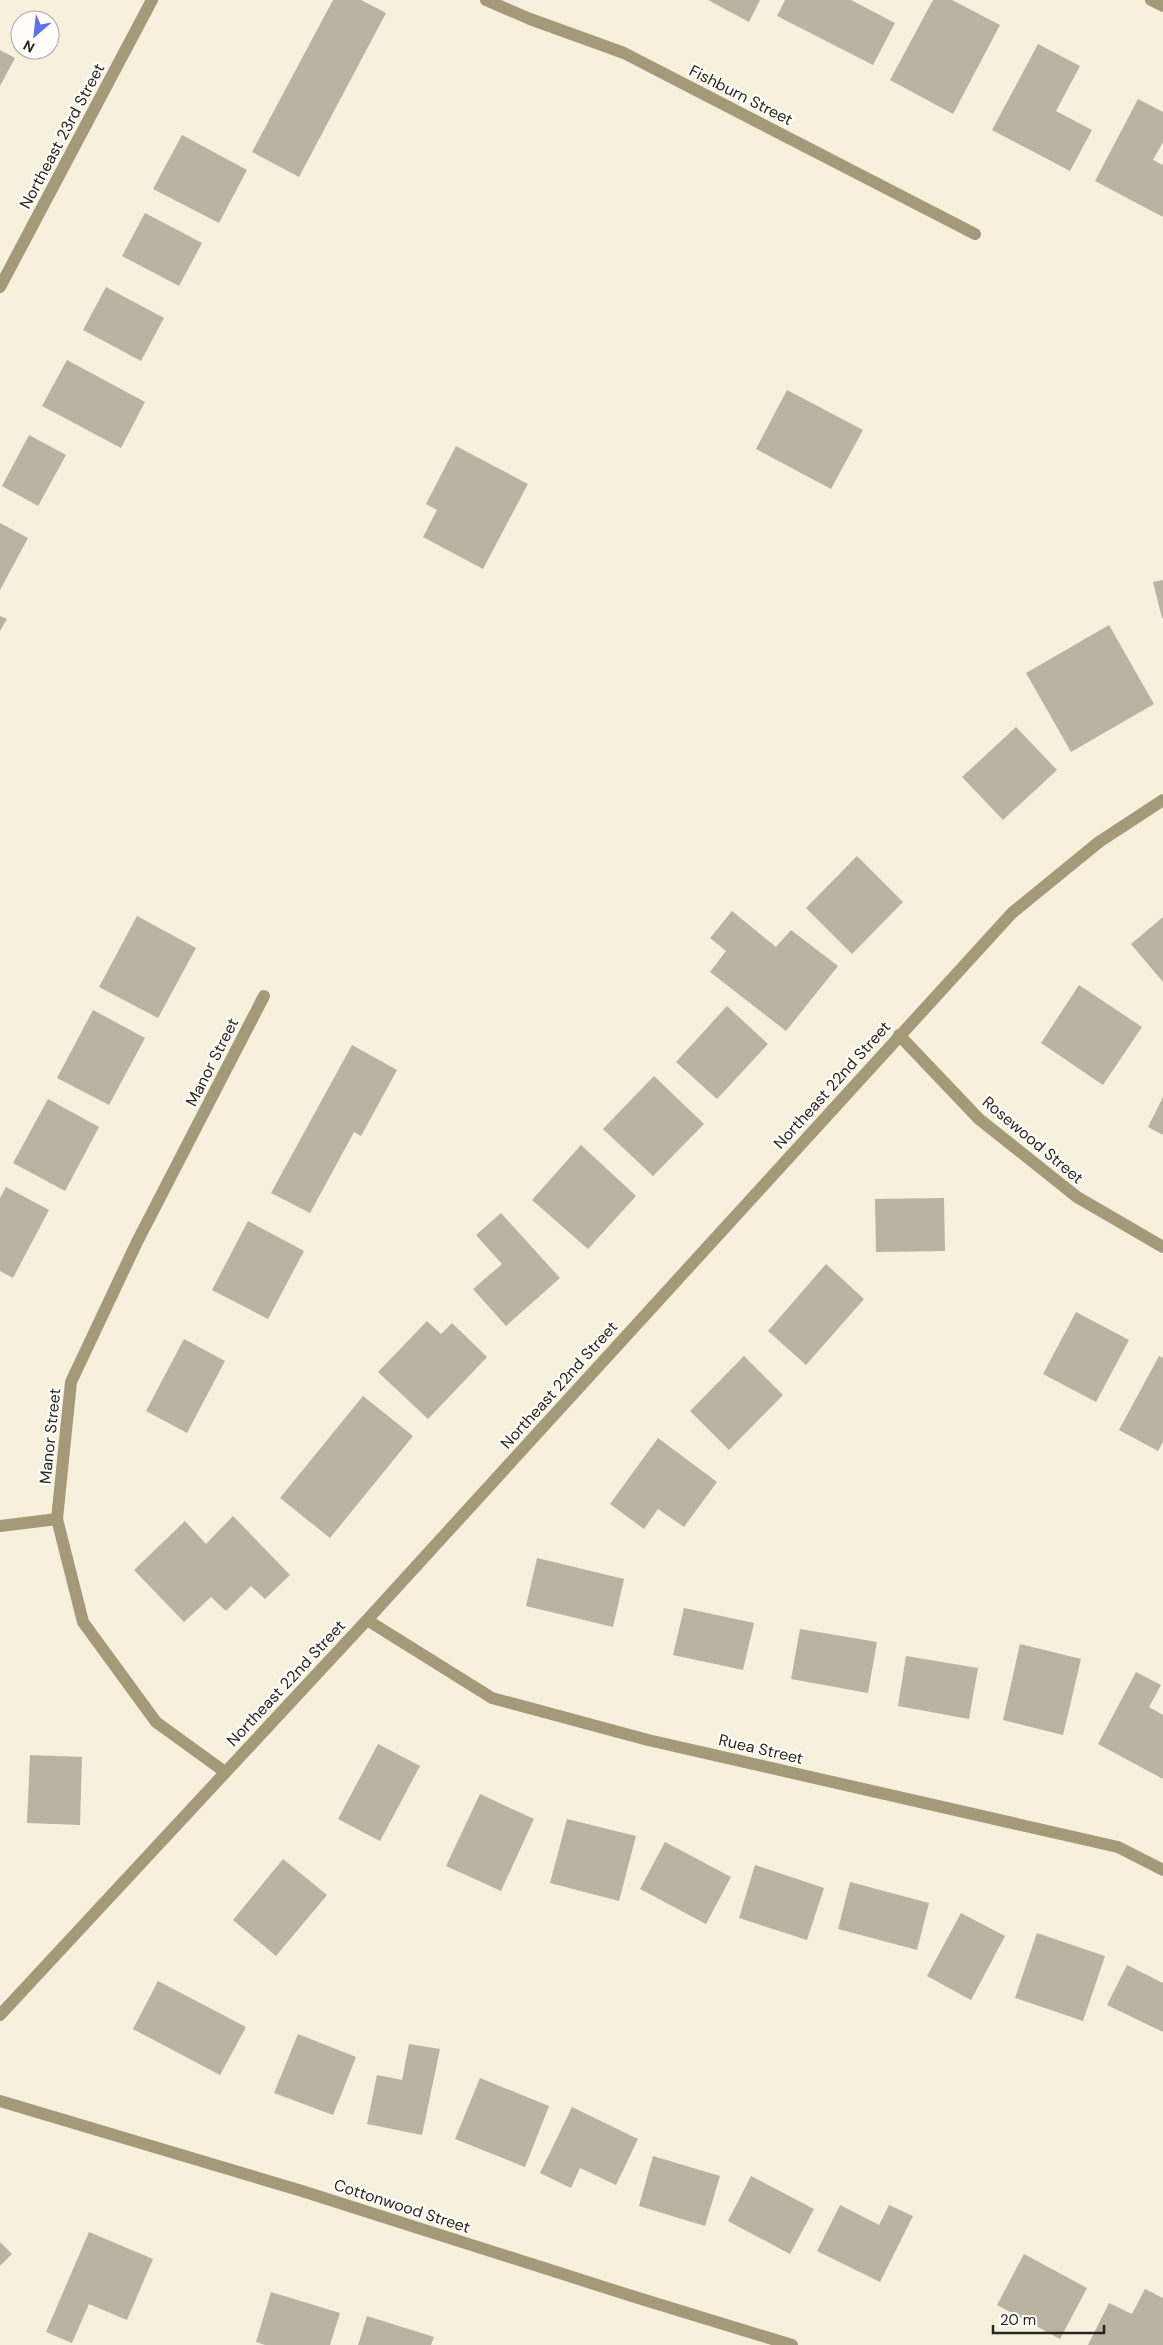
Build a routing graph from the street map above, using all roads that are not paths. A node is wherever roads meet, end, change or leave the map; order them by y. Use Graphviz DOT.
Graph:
graph roads {
  1 [pos="152,0"];
  2 [pos="486,0"];
  3 [pos="1151,0"];
  4 [pos="1163,6"];
  5 [pos="975,234"];
  6 [pos="0,288"];
  7 [pos="1163,800"];
  8 [pos="264,996"];
  9 [pos="899,1035"];
  10 [pos="1163,1247"];
  11 [pos="57,1519"];
  12 [pos="0,1526"];
  13 [pos="367,1620"];
  14 [pos="225,1772"];
  15 [pos="1163,1870"];
  16 [pos="0,2015"];
  17 [pos="0,2101"];
  18 [pos="792,2345"];
  1 -- 6 [label="street, Northeast 23rd Street"];
  2 -- 5 [label="street, Fishburn Street"];
  3 -- 4 [label="street"];
  7 -- 9 [label="street, Northeast 22nd Street"];
  8 -- 11 [label="street, Manor Street"];
  9 -- 10 [label="street, Rosewood Street"];
  9 -- 13 [label="street, Northeast 22nd Street"];
  11 -- 12 [label="street"];
  11 -- 14 [label="street, Manor Street"];
  13 -- 14 [label="street, Northeast 22nd Street"];
  13 -- 15 [label="street, Ruea Street"];
  14 -- 16 [label="street, Northeast 22nd Street"];
  17 -- 18 [label="street, Cottonwood Street"];
}
